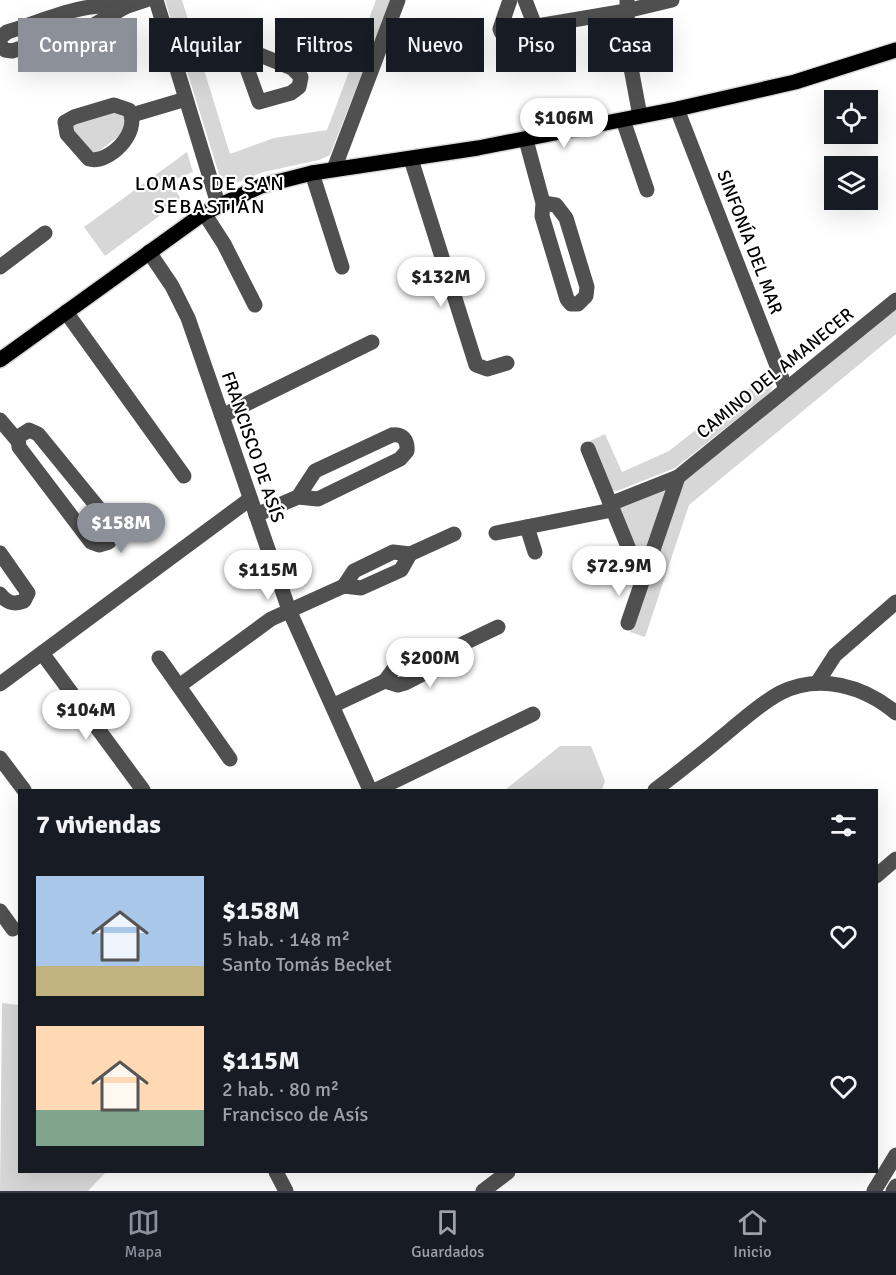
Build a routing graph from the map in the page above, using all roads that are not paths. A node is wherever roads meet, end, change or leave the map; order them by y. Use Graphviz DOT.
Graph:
graph roads {
  1 [pos="146,0"];
  2 [pos="156,0"];
  3 [pos="398,0"];
  4 [pos="510,0"];
  5 [pos="525,0"];
  6 [pos="672,0"];
  7 [pos="627,6"];
  8 [pos="124,7"];
  9 [pos="162,18"];
  10 [pos="504,18"];
  11 [pos="532,18"];
  12 [pos="572,18"];
  13 [pos="0,38"];
  14 [pos="0,45"];
  15 [pos="896,50"];
  16 [pos="178,72"];
  17 [pos="186,99"];
  18 [pos="677,109"];
  19 [pos="132,115"];
  20 [pos="640,116"];
  21 [pos="623,120"];
  22 [pos="526,140"];
  23 [pos="411,159"];
  24 [pos="334,169"];
  25 [pos="312,173"];
  26 [pos="647,190"];
  27 [pos="543,203"];
  28 [pos="218,204"];
  29 [pos="204,213"];
  30 [pos="45,233"];
  31 [pos="149,252"];
  32 [pos="0,267"];
  33 [pos="342,267"];
  34 [pos="896,300"];
  35 [pos="255,305"];
  36 [pos="66,312"];
  37 [pos="372,342"];
  38 [pos="0,360"];
  39 [pos="507,363"];
  40 [pos="786,389"];
  41 [pos="222,416"];
  42 [pos="0,420"];
  43 [pos="17,440"];
  44 [pos="588,449"];
  45 [pos="184,476"];
  46 [pos="678,477"];
  47 [pos="298,497"];
  48 [pos="250,499"];
  49 [pos="611,507"];
  50 [pos="256,515"];
  51 [pos="527,527"];
  52 [pos="496,533"];
  53 [pos="454,534"];
  54 [pos="535,552"];
  55 [pos="0,553"];
  56 [pos="642,581"];
  57 [pos="0,594"];
  58 [pos="896,602"];
  59 [pos="289,610"];
  60 [pos="628,623"];
  61 [pos="498,627"];
  62 [pos="42,653"];
  63 [pos="159,658"];
  64 [pos="817,683"];
  65 [pos="0,684"];
  66 [pos="178,686"];
  67 [pos="334,705"];
  68 [pos="896,713"];
  69 [pos="533,714"];
  70 [pos="0,758"];
  71 [pos="231,759"];
  72 [pos="23,789"];
  73 [pos="141,789"];
  74 [pos="370,789"];
  75 [pos="378,789"];
  76 [pos="657,789"];
  77 [pos="896,859"];
  78 [pos="878,874"];
  79 [pos="0,911"];
  80 [pos="13,929"];
  81 [pos="896,1155"];
  82 [pos="277,1173"];
  83 [pos="507,1173"];
  84 [pos="896,1186"];
  85 [pos="286,1191"];
  86 [pos="483,1191"];
  87 [pos="874,1191"];
  88 [pos="893,1191"];
  1 -- 8 [label="street"];
  2 -- 9 [label="street"];
  3 -- 24 [label="street"];
  4 -- 10 [label="street"];
  5 -- 11 [label="street"];
  6 -- 7 [label="street"];
  7 -- 12 [label="street"];
  7 -- 20 [label="street"];
  8 -- 13 [label="street"];
  8 -- 14 [label="street"];
  15 -- 18 [label="main road"];
  16 -- 17 [label="street"];
  17 -- 19 [label="street"];
  17 -- 28 [label="street"];
  18 -- 20 [label="main road"];
  18 -- 40 [label="street, SINFONÍA DEL MAR"];
  19 -- 19 [label="street"];
  20 -- 21 [label="main road"];
  21 -- 22 [label="main road"];
  21 -- 26 [label="street"];
  22 -- 23 [label="main road"];
  22 -- 27 [label="street"];
  23 -- 24 [label="main road"];
  23 -- 39 [label="street"];
  24 -- 25 [label="main road"];
  25 -- 28 [label="main road"];
  25 -- 33 [label="street"];
  27 -- 27 [label="street"];
  28 -- 29 [label="main road"];
  29 -- 31 [label="main road"];
  29 -- 35 [label="street"];
  30 -- 32 [label="street"];
  31 -- 36 [label="main road"];
  31 -- 41 [label="street, FRANCISCO DE ASÍS"];
  34 -- 40 [label="street, CAMINO DEL AMANECER"];
  36 -- 38 [label="main road"];
  36 -- 45 [label="street"];
  37 -- 41 [label="street"];
  40 -- 46 [label="street, CAMINO DEL AMANECER"];
  41 -- 48 [label="street, FRANCISCO DE ASÍS"];
  42 -- 43 [label="street"];
  43 -- 43 [label="street"];
  44 -- 49 [label="street"];
  46 -- 49 [label="street, CAMINO DEL AMANECER"];
  46 -- 56 [label="street"];
  47 -- 47 [label="street"];
  47 -- 50 [label="street"];
  48 -- 50 [label="street, FRANCISCO DE ASÍS"];
  48 -- 62 [label="street"];
  49 -- 51 [label="street, CAMINO DEL AMANECER"];
  49 -- 56 [label="street"];
  50 -- 59 [label="street, FRANCISCO DE ASÍS"];
  51 -- 52 [label="street, CAMINO DEL AMANECER"];
  51 -- 54 [label="street"];
  53 -- 59 [label="street"];
  55 -- 57 [label="street"];
  56 -- 60 [label="street"];
  58 -- 64 [label="street"];
  59 -- 66 [label="street"];
  59 -- 67 [label="street, FRANCISCO DE ASÍS"];
  61 -- 67 [label="street"];
  62 -- 65 [label="street"];
  62 -- 73 [label="street"];
  63 -- 66 [label="street"];
  64 -- 68 [label="street"];
  64 -- 76 [label="street"];
  66 -- 71 [label="street"];
  67 -- 74 [label="street, FRANCISCO DE ASÍS"];
  69 -- 75 [label="street"];
  70 -- 72 [label="street"];
  77 -- 78 [label="street"];
  79 -- 80 [label="street"];
  81 -- 87 [label="street"];
  82 -- 85 [label="street"];
  83 -- 86 [label="street"];
  84 -- 88 [label="street"];
}
